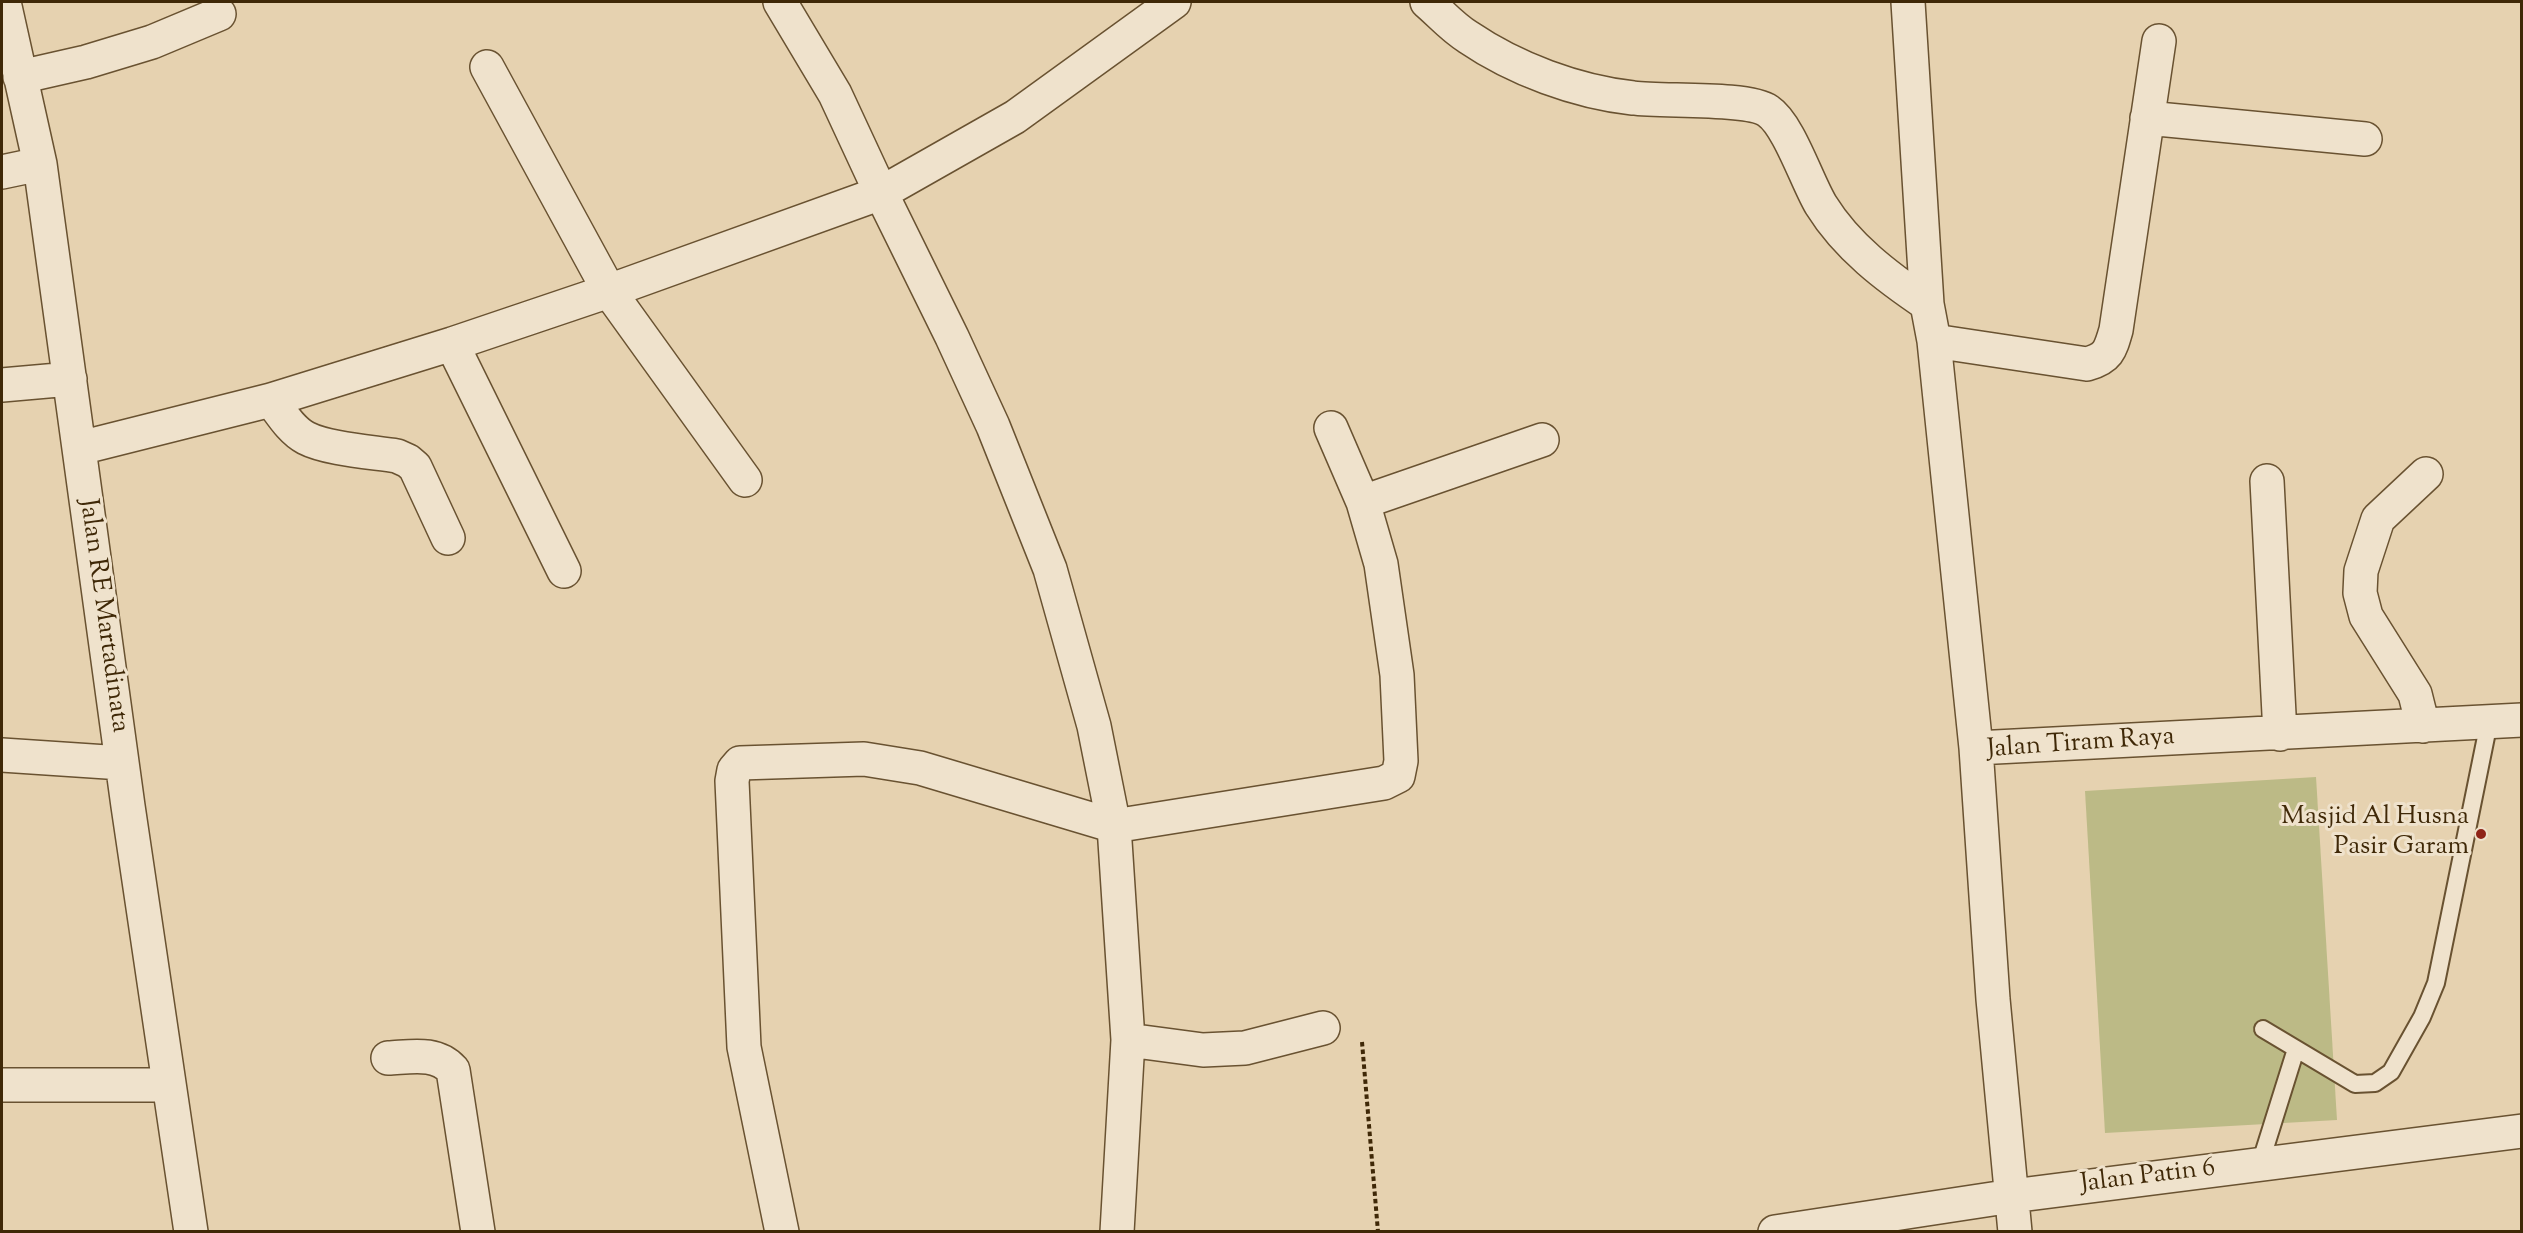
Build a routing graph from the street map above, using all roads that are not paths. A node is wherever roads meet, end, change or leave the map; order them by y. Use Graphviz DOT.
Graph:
graph roads {
  1 [pos="4,2"];
  2 [pos="780,2"];
  3 [pos="1174,2"];
  4 [pos="1427,2"];
  5 [pos="1908,2"];
  6 [pos="219,14"];
  7 [pos="2159,41"];
  8 [pos="487,67"];
  9 [pos="20,77"];
  10 [pos="2147,118"];
  11 [pos="2365,139"];
  12 [pos="39,164"];
  13 [pos="2,172"];
  14 [pos="881,193"];
  15 [pos="609,291"];
  16 [pos="1927,304"];
  17 [pos="1934,341"];
  18 [pos="452,344"];
  19 [pos="70,378"];
  20 [pos="2,385"];
  21 [pos="271,400"];
  22 [pos="1330,428"];
  23 [pos="1542,440"];
  24 [pos="80,448"];
  25 [pos="2426,474"];
  26 [pos="745,480"];
  27 [pos="2266,481"];
  28 [pos="1363,502"];
  29 [pos="448,538"];
  30 [pos="564,571"];
  31 [pos="2522,720"];
  32 [pos="2489,722"];
  33 [pos="2423,726"];
  34 [pos="2280,734"];
  35 [pos="1976,748"];
  36 [pos="2,755"];
  37 [pos="122,763"];
  38 [pos="1114,826"];
  39 [pos="1323,1028"];
  40 [pos="2263,1029"];
  41 [pos="1128,1040"];
  42 [pos="2296,1048"];
  43 [pos="388,1058"];
  44 [pos="2,1085"];
  45 [pos="168,1085"];
  46 [pos="2522,1131"];
  47 [pos="2260,1164"];
  48 [pos="2012,1196"];
  49 [pos="191,1232"];
  50 [pos="478,1232"];
  51 [pos="782,1232"];
  52 [pos="1118,1232"];
  53 [pos="1775,1232"];
  54 [pos="2015,1232"];
  1 -- 9 [label="street, Jalan RE Martadinata"];
  2 -- 14 [label="street"];
  3 -- 14 [label="street"];
  4 -- 16 [label="street"];
  5 -- 16 [label="street"];
  6 -- 9 [label="street"];
  7 -- 10 [label="street"];
  8 -- 15 [label="street"];
  9 -- 12 [label="street, Jalan RE Martadinata"];
  10 -- 11 [label="street"];
  10 -- 17 [label="street"];
  12 -- 13 [label="street"];
  12 -- 19 [label="street, Jalan RE Martadinata"];
  14 -- 15 [label="street"];
  14 -- 38 [label="street"];
  15 -- 18 [label="street"];
  15 -- 26 [label="street"];
  16 -- 17 [label="street"];
  17 -- 35 [label="street"];
  18 -- 21 [label="street"];
  18 -- 30 [label="street"];
  19 -- 20 [label="street"];
  19 -- 24 [label="street, Jalan RE Martadinata"];
  21 -- 24 [label="street"];
  21 -- 29 [label="street"];
  22 -- 28 [label="street"];
  23 -- 28 [label="street"];
  24 -- 37 [label="street, Jalan RE Martadinata"];
  25 -- 33 [label="street"];
  27 -- 34 [label="street"];
  28 -- 38 [label="street"];
  31 -- 32 [label="street, Jalan Tiram Raya"];
  32 -- 33 [label="street, Jalan Tiram Raya"];
  32 -- 42 [label="lane"];
  33 -- 34 [label="street, Jalan Tiram Raya"];
  34 -- 35 [label="street, Jalan Tiram Raya"];
  35 -- 48 [label="street, Jalan Tiram Raya"];
  36 -- 37 [label="street"];
  37 -- 45 [label="street, Jalan RE Martadinata"];
  38 -- 41 [label="street"];
  38 -- 51 [label="street"];
  39 -- 41 [label="street"];
  40 -- 42 [label="lane"];
  41 -- 52 [label="street"];
  42 -- 47 [label="lane"];
  43 -- 50 [label="street"];
  44 -- 45 [label="street"];
  45 -- 49 [label="street, Jalan RE Martadinata"];
  46 -- 47 [label="street, Jalan Patin 6"];
  47 -- 48 [label="street, Jalan Patin 6"];
  48 -- 53 [label="street, Jalan Patin 6"];
  48 -- 54 [label="street, Jalan Tiram Raya"];
}
